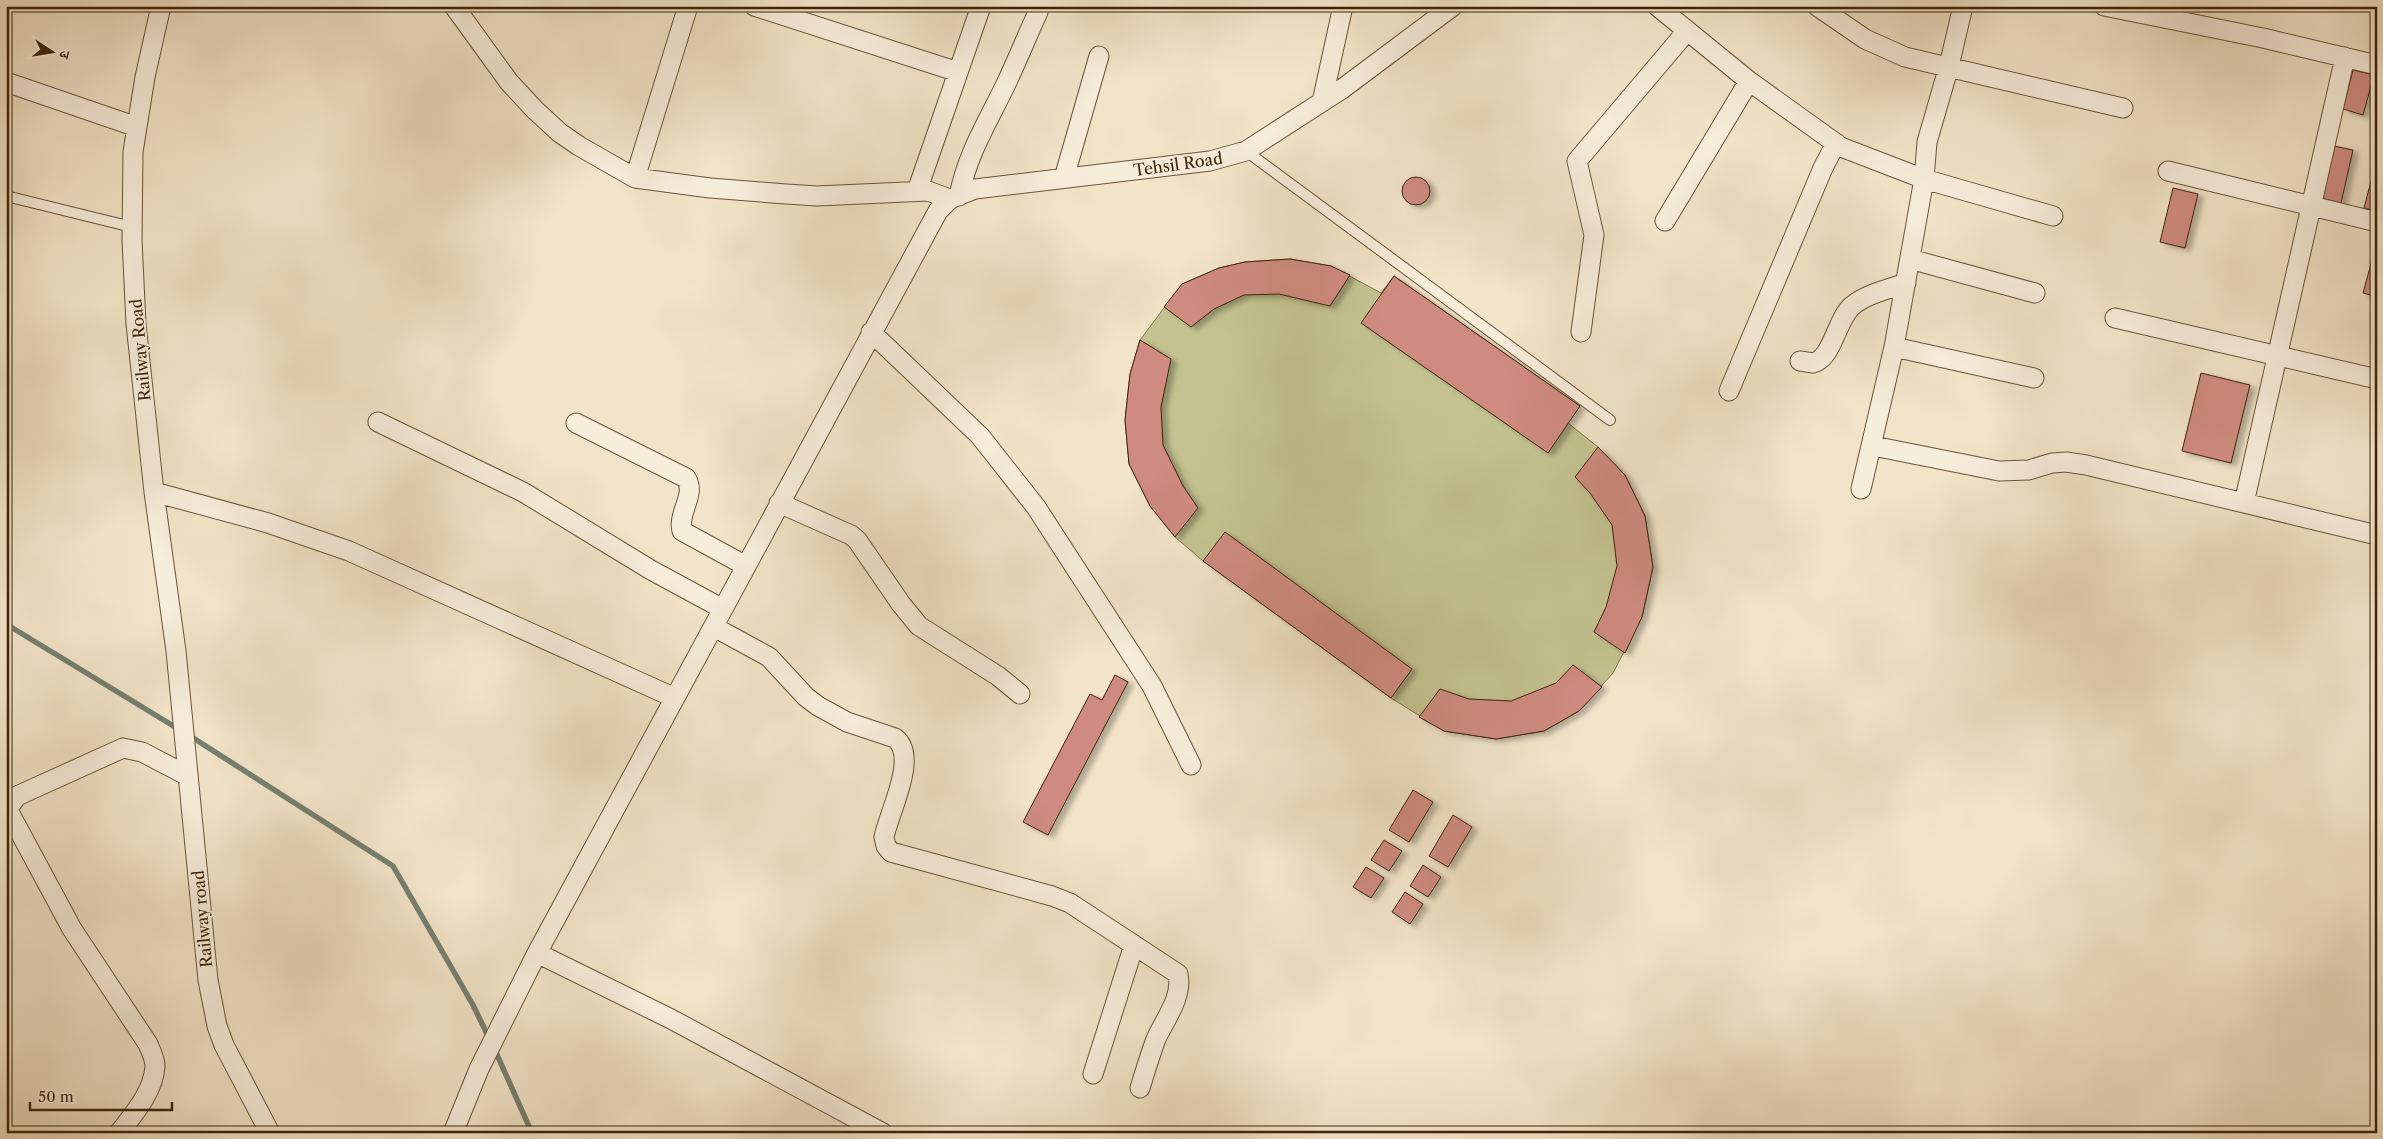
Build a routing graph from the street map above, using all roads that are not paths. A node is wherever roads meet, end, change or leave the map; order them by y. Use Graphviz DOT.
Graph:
graph roads {
  1 [pos="161,6"];
  2 [pos="454,6"];
  3 [pos="688,6"];
  4 [pos="754,6"];
  5 [pos="981,6"];
  6 [pos="1343,6"];
  7 [pos="1453,6"];
  8 [pos="1657,6"];
  9 [pos="1817,6"];
  10 [pos="1963,6"];
  11 [pos="2104,6"];
  12 [pos="1038,12"];
  13 [pos="1687,31"];
  14 [pos="1099,56"];
  15 [pos="2345,57"];
  16 [pos="2377,65"];
  17 [pos="1949,66"];
  18 [pos="958,72"];
  19 [pos="1749,81"];
  20 [pos="6,82"];
  21 [pos="1322,102"];
  22 [pos="2123,108"];
  23 [pos="137,126"];
  24 [pos="1836,143"];
  25 [pos="1246,151"];
  26 [pos="2168,171"];
  27 [pos="635,178"];
  28 [pos="1064,178"];
  29 [pos="1924,179"];
  30 [pos="917,191"];
  31 [pos="6,196"];
  32 [pos="955,197"];
  33 [pos="2312,206"];
  34 [pos="2053,216"];
  35 [pos="1665,221"];
  36 [pos="2377,222"];
  37 [pos="132,227"];
  38 [pos="1910,259"];
  39 [pos="1906,283"];
  40 [pos="2034,293"];
  41 [pos="2115,318"];
  42 [pos="871,332"];
  43 [pos="1582,332"];
  44 [pos="1894,347"];
  45 [pos="2277,354"];
  46 [pos="1800,361"];
  47 [pos="2034,378"];
  48 [pos="2377,379"];
  49 [pos="1729,391"];
  50 [pos="1610,420"];
  51 [pos="378,422"];
  52 [pos="576,423"];
  53 [pos="1873,446"];
  54 [pos="1862,489"];
  55 [pos="154,492"];
  56 [pos="2244,503"];
  57 [pos="779,504"];
  58 [pos="2377,535"];
  59 [pos="746,566"];
  60 [pos="723,609"];
  61 [pos="714,627"];
  62 [pos="179,694"];
  63 [pos="1020,694"];
  64 [pos="675,698"];
  65 [pos="1191,764"];
  66 [pos="187,769"];
  67 [pos="1134,945"];
  68 [pos="534,958"];
  69 [pos="1093,1074"];
  70 [pos="1140,1088"];
  71 [pos="119,1133"];
  72 [pos="270,1133"];
  73 [pos="453,1133"];
  74 [pos="883,1133"];
  1 -- 23 [label="street, Railway Road"];
  2 -- 27 [label="street"];
  3 -- 27 [label="street"];
  4 -- 18 [label="street"];
  5 -- 18 [label="street"];
  6 -- 21 [label="street"];
  7 -- 21 [label="street, Tehsil Road"];
  8 -- 13 [label="street"];
  9 -- 17 [label="street"];
  10 -- 17 [label="street"];
  11 -- 15 [label="street"];
  12 -- 32 [label="street"];
  13 -- 19 [label="street"];
  13 -- 43 [label="street"];
  14 -- 28 [label="street"];
  15 -- 16 [label="street"];
  15 -- 33 [label="street"];
  17 -- 22 [label="street"];
  17 -- 29 [label="street"];
  18 -- 30 [label="street"];
  19 -- 24 [label="street"];
  19 -- 35 [label="street"];
  20 -- 23 [label="street"];
  21 -- 25 [label="street, Tehsil Road"];
  23 -- 37 [label="street, Railway Road"];
  24 -- 29 [label="street"];
  24 -- 49 [label="street"];
  25 -- 28 [label="street, Tehsil Road"];
  25 -- 50 [label="lane"];
  26 -- 33 [label="street"];
  27 -- 30 [label="street"];
  28 -- 32 [label="street, Tehsil Road"];
  29 -- 34 [label="street"];
  29 -- 38 [label="street"];
  30 -- 32 [label="street"];
  31 -- 37 [label="lane"];
  32 -- 42 [label="street"];
  33 -- 36 [label="street"];
  33 -- 45 [label="street"];
  37 -- 55 [label="street, Railway Road"];
  38 -- 39 [label="street"];
  38 -- 40 [label="street"];
  39 -- 44 [label="street"];
  39 -- 46 [label="street"];
  41 -- 45 [label="street"];
  42 -- 57 [label="street"];
  42 -- 65 [label="street"];
  44 -- 47 [label="street"];
  44 -- 53 [label="street"];
  45 -- 48 [label="street"];
  45 -- 56 [label="street"];
  51 -- 60 [label="street"];
  52 -- 59 [label="street"];
  53 -- 54 [label="street"];
  53 -- 56 [label="street"];
  55 -- 62 [label="street, Railway Road"];
  55 -- 64 [label="street"];
  56 -- 58 [label="street"];
  57 -- 59 [label="street"];
  57 -- 63 [label="street"];
  59 -- 60 [label="street"];
  60 -- 61 [label="street"];
  61 -- 64 [label="street"];
  61 -- 67 [label="street"];
  62 -- 66 [label="street, Railway road"];
  64 -- 68 [label="street"];
  66 -- 71 [label="street"];
  66 -- 72 [label="street, Railway road"];
  67 -- 69 [label="street"];
  67 -- 70 [label="street"];
  68 -- 73 [label="street"];
  68 -- 74 [label="street"];
}
